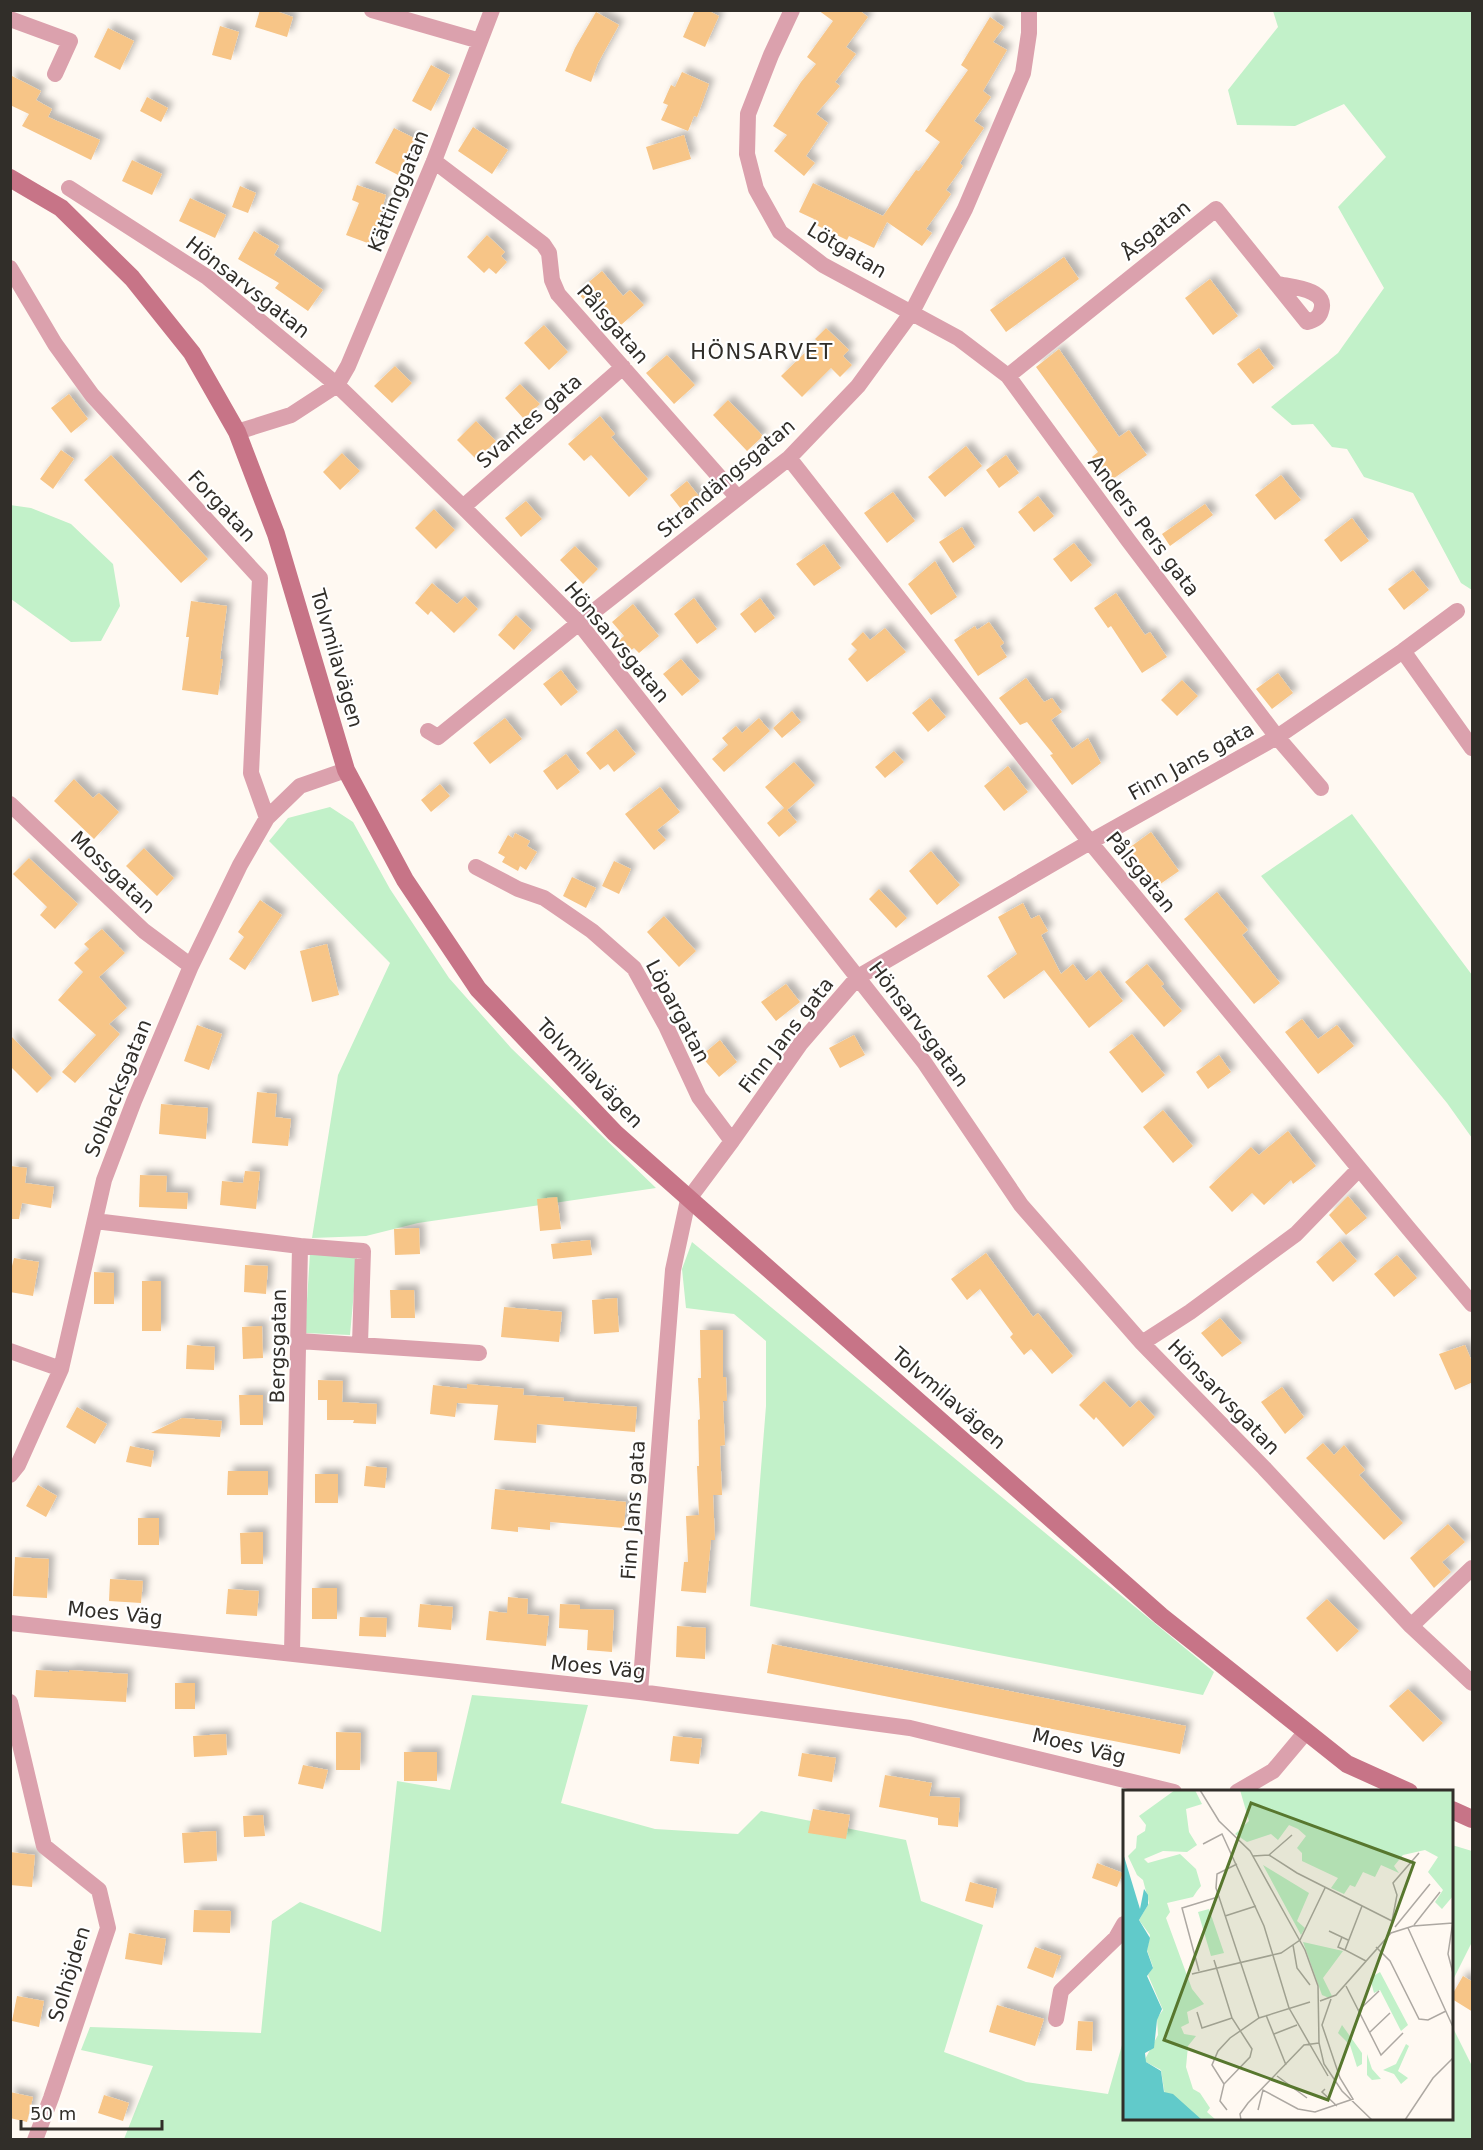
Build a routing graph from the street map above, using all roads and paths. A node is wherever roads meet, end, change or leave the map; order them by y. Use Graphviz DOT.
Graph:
graph roads {
  1 [pos="372,10"];
  2 [pos="492,10"];
  3 [pos="792,10"];
  4 [pos="1029,10"];
  5 [pos="10,19"];
  6 [pos="480,41"];
  7 [pos="55,74"];
  8 [pos="434,161"];
  9 [pos="10,178"];
  10 [pos="69,188"];
  11 [pos="10,268"];
  12 [pos="1278,284"];
  13 [pos="912,312"];
  14 [pos="623,367"];
  15 [pos="1008,376"];
  16 [pos="337,385"];
  17 [pos="237,432"];
  18 [pos="789,458"];
  19 [pos="738,498"];
  20 [pos="463,507"];
  21 [pos="1457,611"];
  22 [pos="579,623"];
  23 [pos="1403,651"];
  24 [pos="428,731"];
  25 [pos="1277,736"];
  26 [pos="1473,748"];
  27 [pos="346,770"];
  28 [pos="1322,788"];
  29 [pos="11,807"];
  30 [pos="267,818"];
  31 [pos="1090,842"];
  32 [pos="476,867"];
  33 [pos="191,966"];
  34 [pos="858,977"];
  35 [pos="732,1141"];
  36 [pos="1359,1168"];
  37 [pos="688,1200"];
  38 [pos="95,1221"];
  39 [pos="300,1246"];
  40 [pos="1473,1304"];
  41 [pos="299,1341"];
  42 [pos="1142,1343"];
  43 [pos="360,1344"];
  44 [pos="10,1351"];
  45 [pos="479,1353"];
  46 [pos="61,1369"];
  47 [pos="10,1474"];
  48 [pos="1473,1568"];
  49 [pos="10,1623"];
  50 [pos="1411,1626"];
  51 [pos="292,1653"];
  52 [pos="1473,1683"];
  53 [pos="640,1692"];
  54 [pos="10,1702"];
  55 [pos="1305,1732"];
  56 [pos="1170,1790"];
  57 [pos="1240,1790"];
  58 [pos="1407,1790"];
  59 [pos="1453,1810"];
  60 [pos="1473,1819"];
  61 [pos="1123,1927"];
  62 [pos="1056,2019"];
  63 [pos="35,2139"];
  1 -- 6 [label="street"];
  2 -- 6 [label="street, Kättinggatan"];
  3 -- 13 [label="street, Lötgatan"];
  4 -- 13 [label="street, Strandängsgatan"];
  5 -- 7 [label="street"];
  6 -- 8 [label="street, Kättinggatan"];
  8 -- 14 [label="street, Pålsgatan"];
  8 -- 16 [label="street, Kättinggatan"];
  9 -- 17 [label="street, Tolvmilavägen"];
  10 -- 16 [label="street, Hönsarvsgatan"];
  11 -- 30 [label="street, Forgatan"];
  12 -- 12 [label="street, Åsgatan"];
  12 -- 15 [label="street, Åsgatan"];
  13 -- 15 [label="street, Anders Pers gata"];
  13 -- 18 [label="street, Strandängsgatan"];
  14 -- 19 [label="street, Pålsgatan"];
  14 -- 20 [label="street, Svantes gata"];
  15 -- 25 [label="street, Anders Pers gata"];
  16 -- 17 [label="street"];
  16 -- 20 [label="street, Hönsarvsgatan"];
  17 -- 27 [label="street, Tolvmilavägen"];
  18 -- 19 [label="street, Strandängsgatan"];
  18 -- 31 [label="street, Pålsgatan"];
  19 -- 22 [label="street, Strandängsgatan"];
  20 -- 22 [label="street, Hönsarvsgatan"];
  21 -- 23 [label="street, Finn Jans gata"];
  22 -- 24 [label="street, Strandängsgatan"];
  22 -- 34 [label="street, Hönsarvsgatan"];
  23 -- 25 [label="street, Finn Jans gata"];
  23 -- 26 [label="street"];
  25 -- 28 [label="street, Anders Pers gata"];
  25 -- 31 [label="street, Finn Jans gata"];
  27 -- 30 [label="street, Solbacksgatan"];
  27 -- 37 [label="street, Tolvmilavägen"];
  29 -- 33 [label="street, Mossgatan"];
  30 -- 33 [label="street, Solbacksgatan"];
  31 -- 34 [label="street, Finn Jans gata"];
  31 -- 36 [label="street, Pålsgatan"];
  32 -- 35 [label="street, Löpargatan"];
  33 -- 38 [label="street, Solbacksgatan"];
  34 -- 35 [label="street, Finn Jans gata"];
  34 -- 42 [label="street, Hönsarvsgatan"];
  35 -- 37 [label="street, Finn Jans gata"];
  36 -- 40 [label="street, Pålsgatan"];
  36 -- 42 [label="street"];
  37 -- 53 [label="street, Finn Jans gata"];
  37 -- 55 [label="street, Tolvmilavägen"];
  38 -- 39 [label="street"];
  38 -- 46 [label="street, Solbacksgatan"];
  39 -- 41 [label="street, Bergsgatan"];
  39 -- 43 [label="street"];
  41 -- 43 [label="street"];
  41 -- 51 [label="street, Bergsgatan"];
  42 -- 50 [label="street, Hönsarvsgatan"];
  43 -- 45 [label="street"];
  44 -- 46 [label="street"];
  46 -- 47 [label="street, Solbacksgatan"];
  48 -- 50 [label="street"];
  49 -- 51 [label="street, Moes Väg"];
  50 -- 52 [label="street, Hönsarvsgatan"];
  51 -- 53 [label="street, Moes Väg"];
  53 -- 56 [label="street, Moes Väg"];
  54 -- 63 [label="street, Solhöjden"];
  55 -- 57 [label="street"];
  55 -- 58 [label="street, Tolvmilavägen"];
  59 -- 60 [label="street"];
  61 -- 62 [label="street"];
}
